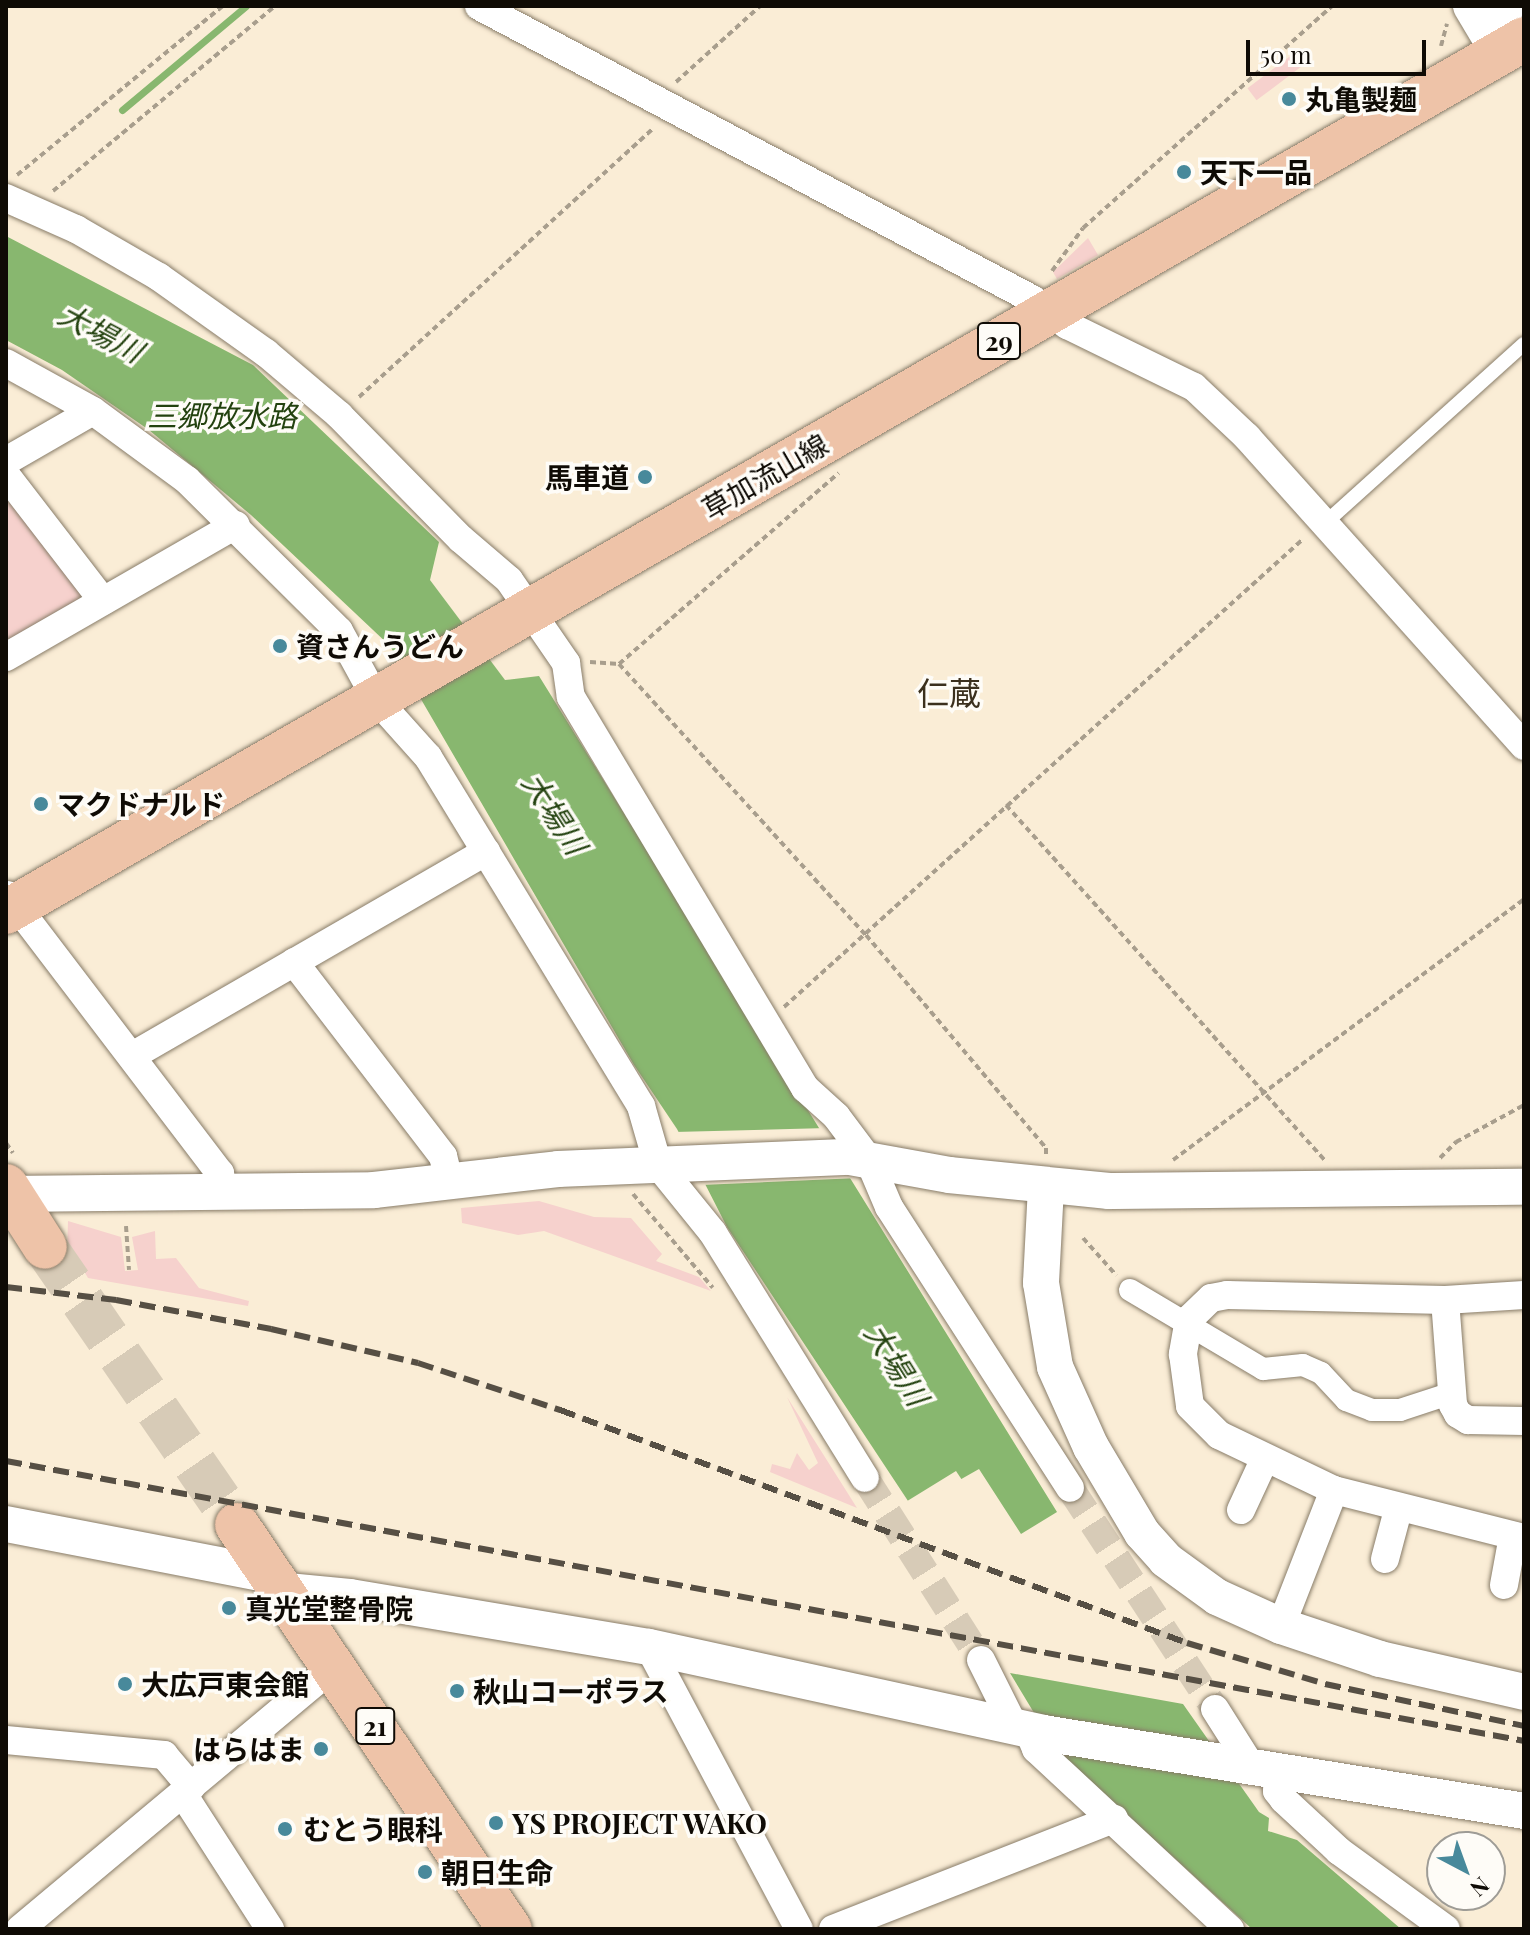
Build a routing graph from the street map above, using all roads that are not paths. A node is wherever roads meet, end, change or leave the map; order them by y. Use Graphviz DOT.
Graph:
graph roads {
  1 [pos="479,6"];
  2 [pos="1505,6"];
  3 [pos="1459,13"];
  4 [pos="1512,46"];
  5 [pos="6,198"];
  6 [pos="1041,306"];
  7 [pos="1524,344"];
  8 [pos="6,363"];
  9 [pos="93,411"];
  10 [pos="6,461"];
  11 [pos="6,475"];
  12 [pos="1323,523"];
  13 [pos="236,525"];
  14 [pos="103,601"];
  15 [pos="515,618"];
  16 [pos="6,657"];
  17 [pos="384,694"];
  18 [pos="1524,746"];
  19 [pos="486,852"];
  20 [pos="9,903"];
  21 [pos="294,962"];
  22 [pos="132,1056"];
  23 [pos="860,1158"];
  24 [pos="669,1164"];
  25 [pos="449,1180"];
  26 [pos="1046,1187"];
  27 [pos="1524,1187"];
  28 [pos="222,1191"];
  29 [pos="8,1192"];
  30 [pos="45,1247"];
  31 [pos="1130,1290"];
  32 [pos="1524,1295"];
  33 [pos="1445,1300"];
  34 [pos="1187,1326"];
  35 [pos="1452,1393"];
  36 [pos="1524,1421"];
  37 [pos="1265,1458"];
  38 [pos="865,1478"];
  39 [pos="1070,1488"];
  40 [pos="1334,1490"];
  41 [pos="1241,1510"];
  42 [pos="1398,1510"];
  43 [pos="6,1524"];
  44 [pos="237,1525"];
  45 [pos="1519,1537"];
  46 [pos="1385,1559"];
  47 [pos="271,1582"];
  48 [pos="1504,1585"];
  49 [pos="1281,1626"];
  50 [pos="649,1647"];
  51 [pos="981,1660"];
  52 [pos="333,1667"];
  53 [pos="1524,1692"];
  54 [pos="1215,1709"];
  55 [pos="1028,1730"];
  56 [pos="6,1740"];
  57 [pos="1253,1767"];
  58 [pos="187,1790"];
  59 [pos="1523,1814"];
  60 [pos="1114,1819"];
  61 [pos="20,1929"];
  62 [pos="270,1929"];
  63 [pos="510,1929"];
  64 [pos="799,1929"];
  65 [pos="833,1929"];
  66 [pos="1230,1929"];
  67 [pos="1446,1929"];
  1 -- 6 [label="street"];
  2 -- 4 [label="street"];
  3 -- 4 [label="street"];
  4 -- 6 [label="main road, 草加流山線 / 29"];
  5 -- 15 [label="street"];
  6 -- 12 [label="street"];
  6 -- 15 [label="main road, 草加流山線 / 29"];
  7 -- 12 [label="lane"];
  8 -- 9 [label="street"];
  9 -- 10 [label="street"];
  9 -- 13 [label="street"];
  11 -- 14 [label="street"];
  12 -- 18 [label="street"];
  13 -- 14 [label="street"];
  13 -- 17 [label="street"];
  14 -- 16 [label="street"];
  15 -- 17 [label="main road, 草加流山線 / 29"];
  15 -- 23 [label="street"];
  17 -- 19 [label="street"];
  17 -- 20 [label="main road, 草加流山線 / 29"];
  19 -- 21 [label="street"];
  19 -- 24 [label="street"];
  20 -- 22 [label="street"];
  21 -- 22 [label="street"];
  21 -- 25 [label="street"];
  22 -- 28 [label="street"];
  23 -- 24 [label="street"];
  23 -- 26 [label="street"];
  23 -- 39 [label="street"];
  24 -- 25 [label="street"];
  24 -- 38 [label="street"];
  25 -- 28 [label="street"];
  26 -- 27 [label="street"];
  26 -- 49 [label="street"];
  28 -- 29 [label="street"];
  29 -- 30 [label="main road"];
  31 -- 34 [label="street"];
  32 -- 33 [label="street"];
  33 -- 34 [label="street"];
  33 -- 35 [label="street"];
  34 -- 35 [label="street"];
  34 -- 37 [label="street"];
  35 -- 36 [label="street"];
  37 -- 40 [label="street"];
  37 -- 41 [label="street"];
  40 -- 42 [label="street"];
  40 -- 49 [label="street"];
  42 -- 45 [label="street"];
  42 -- 46 [label="street"];
  43 -- 47 [label="street"];
  44 -- 47 [label="main road, 21"];
  45 -- 48 [label="street"];
  47 -- 50 [label="street"];
  47 -- 52 [label="main road, 21"];
  49 -- 53 [label="street"];
  50 -- 55 [label="street"];
  50 -- 64 [label="street"];
  51 -- 55 [label="street"];
  52 -- 58 [label="street"];
  52 -- 63 [label="main road, 21"];
  54 -- 57 [label="street"];
  55 -- 57 [label="street"];
  55 -- 60 [label="street"];
  56 -- 58 [label="street"];
  57 -- 59 [label="street"];
  57 -- 67 [label="street"];
  58 -- 61 [label="street"];
  58 -- 62 [label="street"];
  60 -- 65 [label="street"];
  60 -- 66 [label="street"];
}
